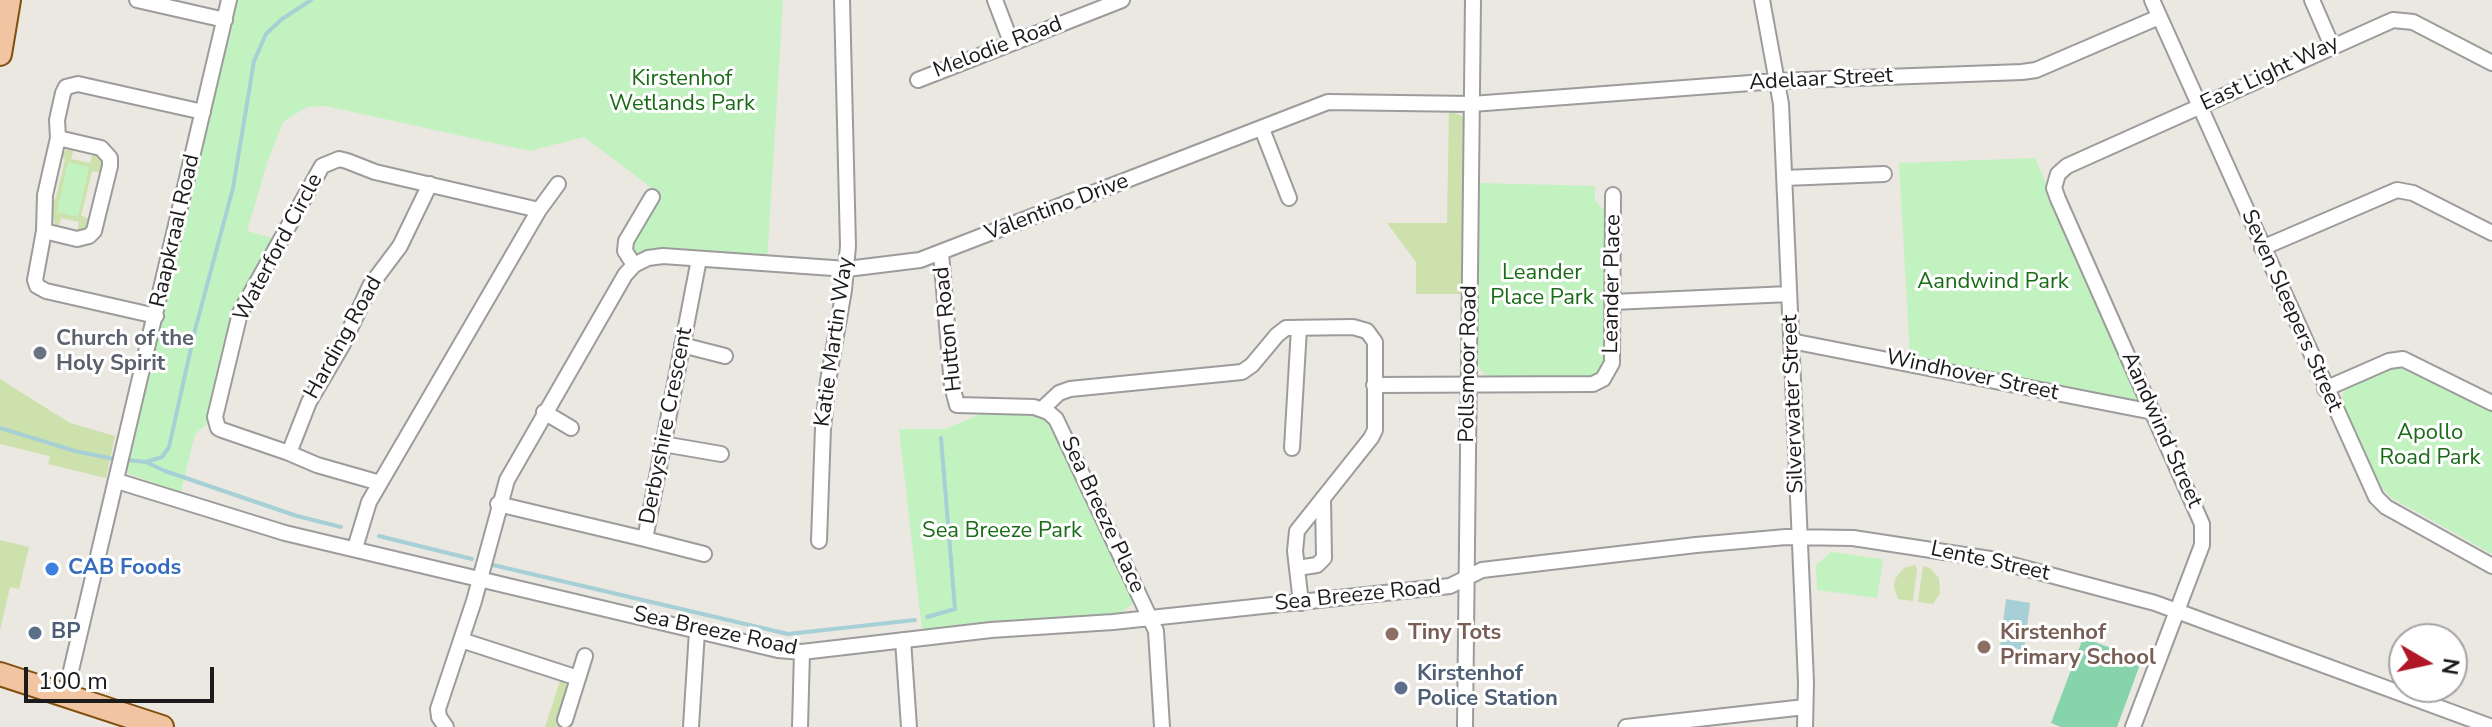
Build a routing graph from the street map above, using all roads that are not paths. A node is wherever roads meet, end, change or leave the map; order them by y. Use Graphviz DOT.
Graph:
graph roads {
  1 [pos="9,0"];
  2 [pos="137,0"];
  3 [pos="229,0"];
  4 [pos="842,0"];
  5 [pos="995,0"];
  6 [pos="1122,0"];
  7 [pos="1473,0"];
  8 [pos="1762,0"];
  9 [pos="2152,0"];
  10 [pos="2312,0"];
  11 [pos="2159,17"];
  12 [pos="225,20"];
  13 [pos="1011,42"];
  14 [pos="2332,46"];
  15 [pos="0,54"];
  16 [pos="2492,63"];
  17 [pos="918,80"];
  18 [pos="1777,81"];
  19 [pos="1472,104"];
  20 [pos="2199,107"];
  21 [pos="203,112"];
  22 [pos="1262,129"];
  23 [pos="58,138"];
  24 [pos="1884,174"];
  25 [pos="1784,178"];
  26 [pos="2055,181"];
  27 [pos="430,184"];
  28 [pos="558,184"];
  29 [pos="1613,195"];
  30 [pos="652,197"];
  31 [pos="1289,198"];
  32 [pos="539,210"];
  33 [pos="44,231"];
  34 [pos="2492,233"];
  35 [pos="2262,248"];
  36 [pos="941,253"];
  37 [pos="699,259"];
  38 [pos="634,265"];
  39 [pos="847,269"];
  40 [pos="1789,294"];
  41 [pos="1613,302"];
  42 [pos="156,316"];
  43 [pos="1299,328"];
  44 [pos="1791,341"];
  45 [pos="682,345"];
  46 [pos="725,356"];
  47 [pos="1374,385"];
  48 [pos="1469,385"];
  49 [pos="2325,389"];
  50 [pos="2492,403"];
  51 [pos="1042,409"];
  52 [pos="544,412"];
  53 [pos="2153,412"];
  54 [pos="571,428"];
  55 [pos="663,444"];
  56 [pos="1292,448"];
  57 [pos="289,453"];
  58 [pos="721,454"];
  59 [pos="119,476"];
  60 [pos="380,483"];
  61 [pos="1323,498"];
  62 [pos="498,504"];
  63 [pos="1800,537"];
  64 [pos="645,539"];
  65 [pos="819,541"];
  66 [pos="355,548"];
  67 [pos="704,554"];
  68 [pos="2492,566"];
  69 [pos="1297,568"];
  70 [pos="1467,576"];
  71 [pos="479,578"];
  72 [pos="1301,603"];
  73 [pos="2177,611"];
  74 [pos="1150,618"];
  75 [pos="697,631"];
  76 [pos="461,640"];
  77 [pos="903,640"];
  78 [pos="802,652"];
  79 [pos="585,656"];
  80 [pos="0,674"];
  81 [pos="578,678"];
  82 [pos="65,696"];
  83 [pos="1805,707"];
  84 [pos="565,720"];
  85 [pos="131,722"];
  86 [pos="162,727"];
  87 [pos="446,727"];
  88 [pos="691,727"];
  89 [pos="800,727"];
  90 [pos="909,727"];
  91 [pos="1162,727"];
  92 [pos="1465,727"];
  93 [pos="1626,727"];
  94 [pos="1805,727"];
  95 [pos="2133,727"];
  96 [pos="2492,727"];
  1 -- 15 [label="main road"];
  2 -- 12 [label="street"];
  3 -- 12 [label="street, Raapkraal Road"];
  4 -- 39 [label="street, Katie Martin Way"];
  5 -- 13 [label="street"];
  6 -- 13 [label="street, Melodie Road"];
  7 -- 19 [label="street, Pollsmoor Road"];
  8 -- 18 [label="street, Silverwater Street"];
  9 -- 11 [label="street, Seven Sleepers Street"];
  10 -- 14 [label="street"];
  11 -- 18 [label="street, Adelaar Street"];
  11 -- 20 [label="street, Seven Sleepers Street"];
  12 -- 21 [label="street, Raapkraal Road"];
  13 -- 17 [label="street, Melodie Road"];
  14 -- 16 [label="street, East Light Way"];
  14 -- 20 [label="street, East Light Way"];
  18 -- 19 [label="street, Adelaar Street"];
  18 -- 25 [label="street, Silverwater Street"];
  19 -- 22 [label="street, Valentino Drive"];
  19 -- 48 [label="street, Pollsmoor Road"];
  20 -- 26 [label="street, East Light Way"];
  20 -- 35 [label="street, Seven Sleepers Street"];
  21 -- 23 [label="street"];
  21 -- 42 [label="street, Raapkraal Road"];
  22 -- 31 [label="street"];
  22 -- 36 [label="street, Valentino Drive"];
  23 -- 33 [label="street"];
  23 -- 33 [label="street"];
  24 -- 25 [label="street"];
  25 -- 40 [label="street, Silverwater Street"];
  26 -- 53 [label="street, Aandwind Street"];
  27 -- 32 [label="street, Waterford Circle"];
  27 -- 57 [label="street, Harding Road"];
  27 -- 57 [label="street, Waterford Circle"];
  28 -- 32 [label="street"];
  29 -- 41 [label="street, Leander Place"];
  30 -- 38 [label="street"];
  32 -- 60 [label="street"];
  33 -- 42 [label="street"];
  34 -- 35 [label="street"];
  35 -- 49 [label="street, Seven Sleepers Street"];
  36 -- 39 [label="street, Valentino Drive"];
  36 -- 51 [label="street, Hutton Road"];
  37 -- 38 [label="street, Valentino Drive"];
  37 -- 39 [label="street, Valentino Drive"];
  37 -- 45 [label="street, Derbyshire Crescent"];
  38 -- 52 [label="street"];
  39 -- 65 [label="street, Katie Martin Way"];
  40 -- 41 [label="street"];
  40 -- 44 [label="street, Silverwater Street"];
  41 -- 48 [label="street, Leander Place"];
  42 -- 59 [label="street, Raapkraal Road"];
  43 -- 47 [label="street"];
  43 -- 51 [label="street"];
  43 -- 56 [label="street"];
  44 -- 53 [label="street, Windhover Street"];
  44 -- 63 [label="street, Silverwater Street"];
  45 -- 46 [label="street"];
  45 -- 55 [label="street, Derbyshire Crescent"];
  47 -- 48 [label="street"];
  47 -- 61 [label="street"];
  48 -- 70 [label="street, Pollsmoor Road"];
  49 -- 50 [label="street"];
  49 -- 68 [label="street, Seven Sleepers Street"];
  51 -- 74 [label="street, Sea Breeze Place"];
  52 -- 54 [label="street"];
  52 -- 62 [label="street"];
  53 -- 73 [label="street, Aandwind Street"];
  55 -- 58 [label="street"];
  55 -- 64 [label="street, Derbyshire Crescent"];
  57 -- 60 [label="street, Waterford Circle"];
  59 -- 66 [label="street, Sea Breeze Road"];
  59 -- 82 [label="street, Raapkraal Road"];
  60 -- 66 [label="street"];
  61 -- 69 [label="street"];
  61 -- 69 [label="street"];
  62 -- 64 [label="street, Derbyshire Crescent"];
  62 -- 71 [label="street"];
  63 -- 70 [label="street, Lente Street"];
  63 -- 73 [label="street, Lente Street"];
  63 -- 83 [label="street, Silverwater Street"];
  64 -- 67 [label="street"];
  66 -- 71 [label="street, Sea Breeze Road"];
  69 -- 72 [label="street"];
  70 -- 72 [label="street, Sea Breeze Road"];
  70 -- 92 [label="street, Pollsmoor Road"];
  71 -- 75 [label="street, Sea Breeze Road"];
  71 -- 76 [label="street"];
  72 -- 74 [label="street, Sea Breeze Road"];
  73 -- 95 [label="street, Aandwind Street"];
  73 -- 96 [label="street, Lente Street"];
  74 -- 77 [label="street, Sea Breeze Road"];
  74 -- 91 [label="street, Sea Breeze Place"];
  75 -- 78 [label="street, Sea Breeze Road"];
  75 -- 88 [label="street"];
  76 -- 81 [label="street"];
  76 -- 87 [label="street"];
  77 -- 78 [label="street, Sea Breeze Road"];
  77 -- 90 [label="street"];
  78 -- 89 [label="street"];
  79 -- 81 [label="street"];
  80 -- 82 [label="main road"];
  81 -- 84 [label="street"];
  82 -- 85 [label="main road"];
  83 -- 93 [label="street"];
  83 -- 94 [label="street, Silverwater Street"];
  85 -- 86 [label="main road"];
}
